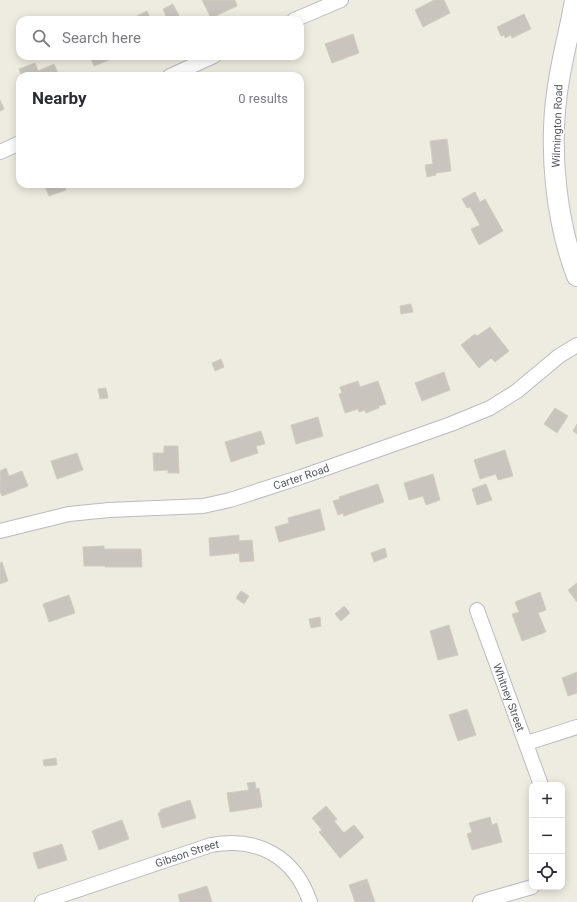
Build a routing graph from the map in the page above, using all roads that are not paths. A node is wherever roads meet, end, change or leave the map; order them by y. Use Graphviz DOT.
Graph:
graph roads {
  1 [pos="341,0"];
  2 [pos="575,0"];
  3 [pos="303,16"];
  4 [pos="205,60"];
  5 [pos="179,72"];
  6 [pos="16,145"];
  7 [pos="0,152"];
  8 [pos="577,276"];
  9 [pos="577,345"];
  10 [pos="0,531"];
  11 [pos="477,610"];
  12 [pos="577,727"];
  13 [pos="527,743"];
  14 [pos="540,782"];
  15 [pos="529,888"];
  16 [pos="42,902"];
  17 [pos="310,902"];
  18 [pos="480,902"];
  1 -- 3 [label="street"];
  2 -- 8 [label="main road, Wilmington Road"];
  4 -- 5 [label="street"];
  6 -- 7 [label="street"];
  9 -- 10 [label="street, Carter Road"];
  11 -- 13 [label="street, Whitney Street"];
  12 -- 13 [label="street"];
  13 -- 14 [label="street, Whitney Street"];
  15 -- 18 [label="street"];
  16 -- 17 [label="street, Gibson Street"];
}
